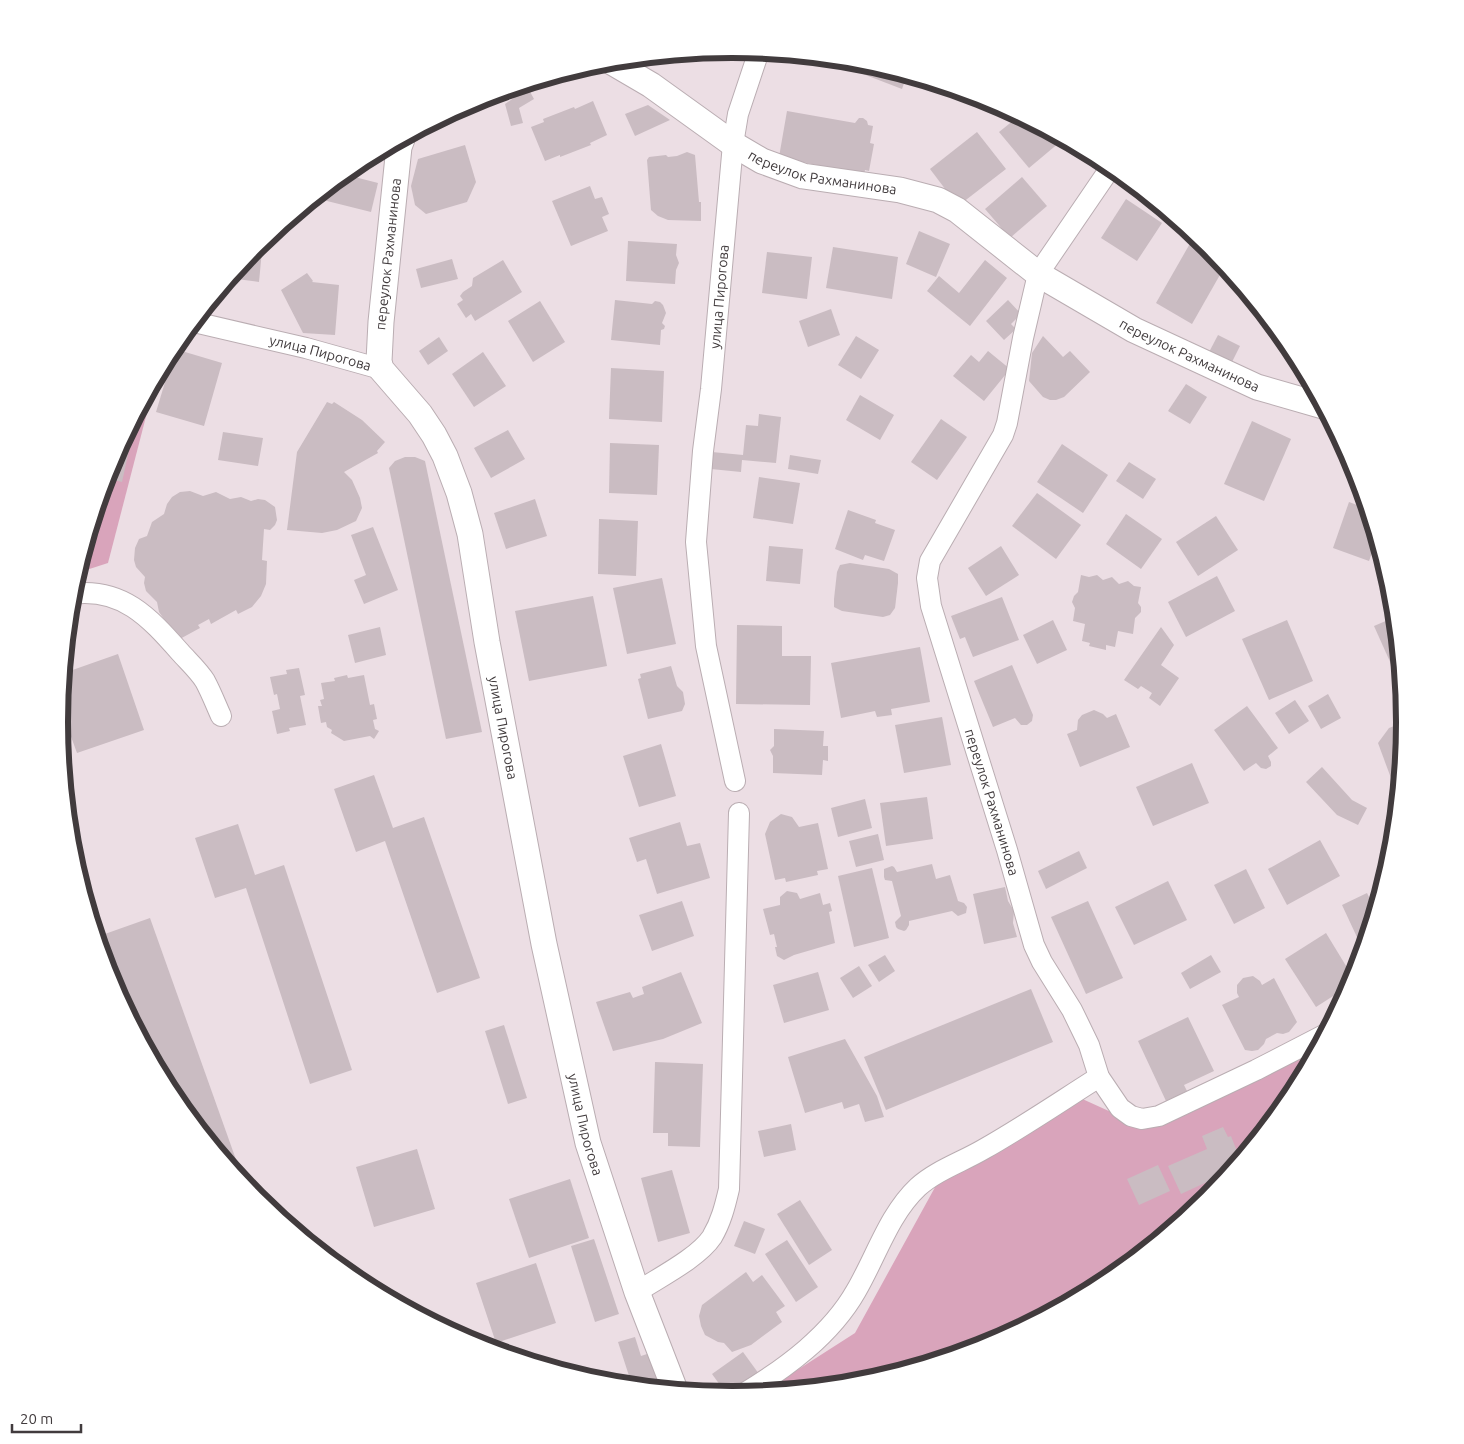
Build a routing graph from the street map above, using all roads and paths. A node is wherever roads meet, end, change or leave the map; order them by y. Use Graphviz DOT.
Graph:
graph roads {
  1 [pos="756,59"];
  2 [pos="620,67"];
  3 [pos="733,144"];
  4 [pos="399,148"];
  5 [pos="1106,173"];
  6 [pos="1038,274"];
  7 [pos="200,323"];
  8 [pos="381,369"];
  9 [pos="1314,404"];
  10 [pos="80,594"];
  11 [pos="221,716"];
  12 [pos="734,781"];
  13 [pos="739,813"];
  14 [pos="1315,1040"];
  15 [pos="1099,1077"];
  16 [pos="637,1292"];
  17 [pos="672,1383"];
  18 [pos="758,1385"];
  1 -- 3 [label="street, улица Пирогова"];
  2 -- 3 [label="street, переулок Рахманинова"];
  3 -- 6 [label="street, переулок Рахманинова"];
  3 -- 12 [label="street, улица Пирогова"];
  4 -- 8 [label="street, переулок Рахманинова"];
  5 -- 6 [label="street, переулок Рахманинова"];
  6 -- 9 [label="street, переулок Рахманинова"];
  6 -- 15 [label="street, переулок Рахманинова"];
  7 -- 8 [label="street, улица Пирогова"];
  8 -- 16 [label="street, улица Пирогова"];
  10 -- 11 [label="street"];
  13 -- 16 [label="street"];
  14 -- 15 [label="street, переулок Рахманинова"];
  15 -- 18 [label="street"];
  16 -- 17 [label="street, улица Пирогова"];
}
